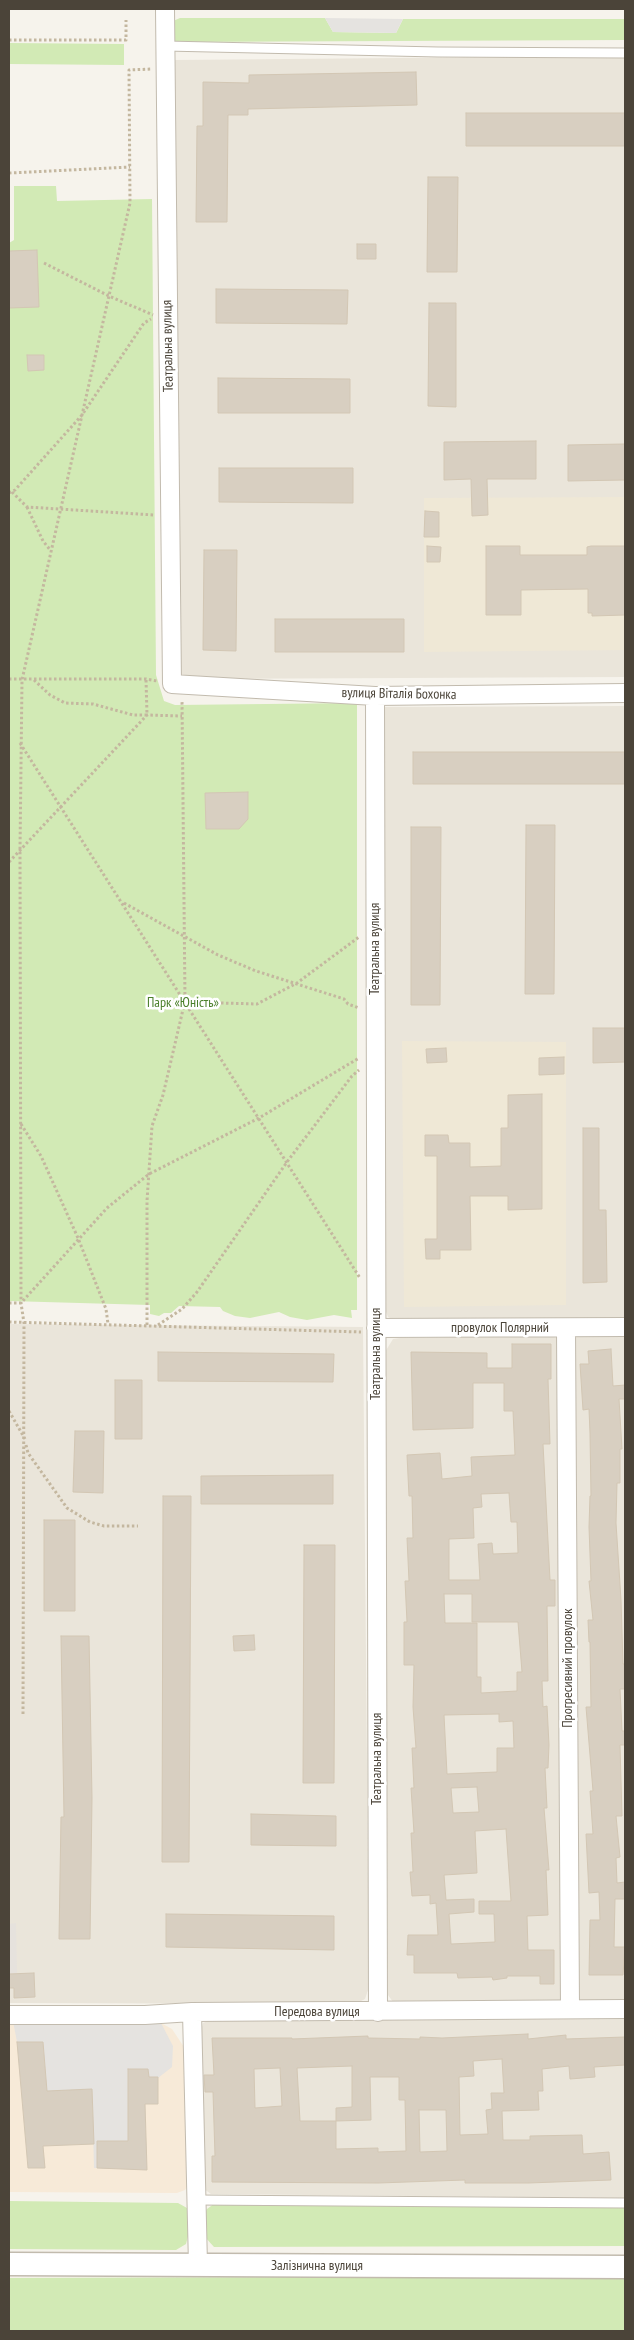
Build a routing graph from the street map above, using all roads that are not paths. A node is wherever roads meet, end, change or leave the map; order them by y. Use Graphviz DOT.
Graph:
graph roads {
  1 [pos="165,9"];
  2 [pos="165,46"];
  3 [pos="625,53"];
  4 [pos="175,689"];
  5 [pos="625,693"];
  6 [pos="375,696"];
  7 [pos="566,1328"];
  8 [pos="625,1328"];
  9 [pos="369,1330"];
  10 [pos="570,2009"];
  11 [pos="625,2009"];
  12 [pos="192,2012"];
  13 [pos="378,2012"];
  14 [pos="9,2015"];
  15 [pos="196,2200"];
  16 [pos="625,2203"];
  17 [pos="9,2264"];
  18 [pos="198,2265"];
  19 [pos="625,2267"];
  1 -- 2 [label="street, Театральна вулиця"];
  2 -- 3 [label="lane"];
  2 -- 4 [label="street, Театральна вулиця"];
  4 -- 6 [label="street, вулиця Віталія Бохонка"];
  5 -- 6 [label="street, вулиця Віталія Бохонка"];
  6 -- 9 [label="street, Театральна вулиця"];
  7 -- 8 [label="street, провулок Полярний"];
  7 -- 9 [label="street, провулок Полярний"];
  7 -- 10 [label="street, Прогресивний провулок"];
  9 -- 13 [label="street, Театральна вулиця"];
  10 -- 11 [label="street, Передова вулиця"];
  10 -- 13 [label="street, Передова вулиця"];
  12 -- 13 [label="street, Передова вулиця"];
  12 -- 14 [label="street, Передова вулиця"];
  12 -- 15 [label="street"];
  15 -- 16 [label="lane"];
  15 -- 18 [label="street"];
  17 -- 18 [label="street, Залізнична вулиця"];
  18 -- 19 [label="street, Залізнична вулиця"];
}
